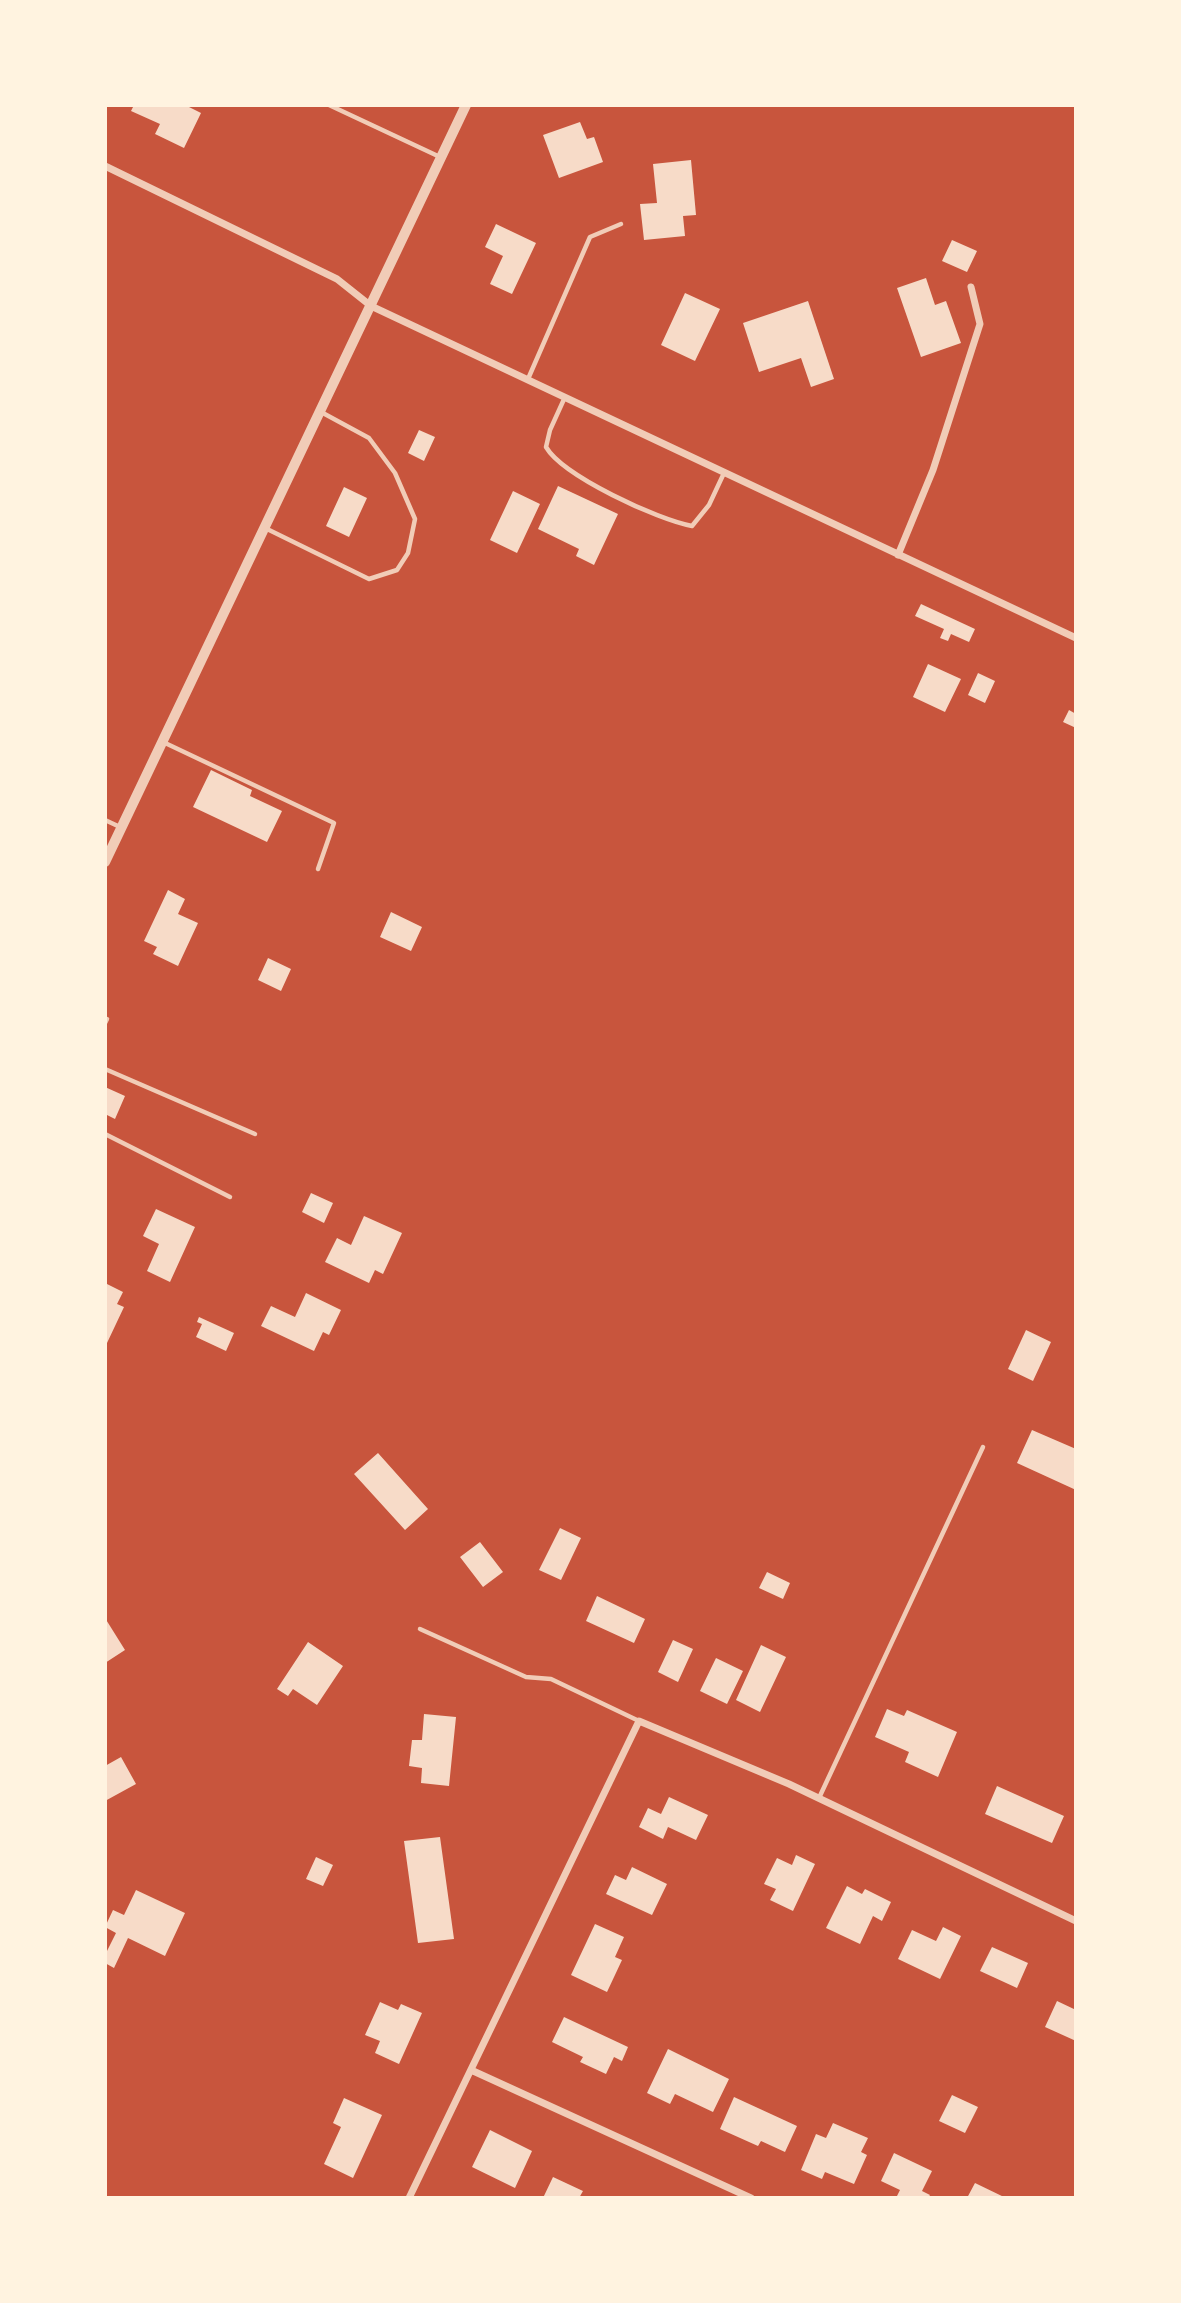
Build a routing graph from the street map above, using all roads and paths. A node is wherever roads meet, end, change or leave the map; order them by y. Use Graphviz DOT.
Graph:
graph roads {
  1 [pos="329,105"];
  2 [pos="466,105"];
  3 [pos="441,158"];
  4 [pos="105,166"];
  5 [pos="621,224"];
  6 [pos="971,288"];
  7 [pos="371,306"];
  8 [pos="528,379"];
  9 [pos="565,397"];
  10 [pos="320,412"];
  11 [pos="724,472"];
  12 [pos="264,527"];
  13 [pos="898,555"];
  14 [pos="1076,638"];
  15 [pos="162,742"];
  16 [pos="105,820"];
  17 [pos="121,828"];
  18 [pos="105,862"];
  19 [pos="318,869"];
  20 [pos="105,1069"];
  21 [pos="105,1134"];
  22 [pos="254,1134"];
  23 [pos="230,1197"];
  24 [pos="983,1447"];
  25 [pos="420,1629"];
  26 [pos="639,1721"];
  27 [pos="819,1799"];
  28 [pos="1076,1921"];
  29 [pos="471,2070"];
  30 [pos="409,2198"];
  31 [pos="751,2198"];
  1 -- 3 [label="lane"];
  2 -- 3 [label="street"];
  3 -- 7 [label="street"];
  4 -- 7 [label="street"];
  5 -- 8 [label="lane"];
  6 -- 13 [label="street"];
  7 -- 8 [label="street"];
  7 -- 10 [label="street"];
  8 -- 9 [label="street"];
  9 -- 11 [label="street"];
  9 -- 11 [label="lane"];
  10 -- 12 [label="street"];
  10 -- 12 [label="lane"];
  11 -- 13 [label="street"];
  12 -- 15 [label="street"];
  13 -- 14 [label="street"];
  15 -- 17 [label="street"];
  15 -- 19 [label="lane"];
  16 -- 17 [label="lane"];
  17 -- 18 [label="street"];
  20 -- 22 [label="lane"];
  21 -- 23 [label="lane"];
  24 -- 27 [label="lane"];
  25 -- 26 [label="lane"];
  26 -- 27 [label="street"];
  26 -- 29 [label="street"];
  27 -- 28 [label="street"];
  29 -- 30 [label="street"];
  29 -- 31 [label="street"];
}
